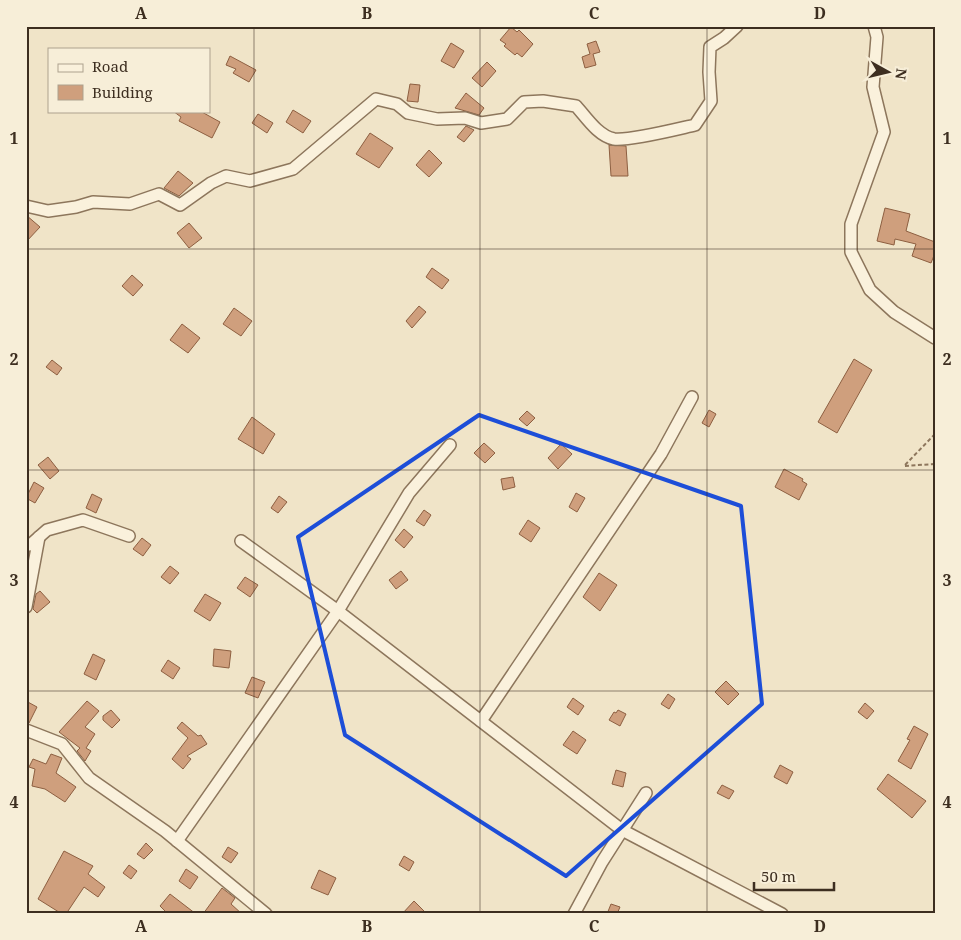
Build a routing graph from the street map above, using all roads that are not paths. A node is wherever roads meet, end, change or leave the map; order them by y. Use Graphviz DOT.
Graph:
graph roads {
  1 [pos="737,26"];
  2 [pos="874,26"];
  3 [pos="26,206"];
  4 [pos="935,338"];
  5 [pos="692,398"];
  6 [pos="450,445"];
  7 [pos="129,536"];
  8 [pos="40,537"];
  9 [pos="241,541"];
  10 [pos="26,545"];
  11 [pos="26,607"];
  12 [pos="338,611"];
  13 [pos="481,721"];
  14 [pos="26,730"];
  15 [pos="646,793"];
  16 [pos="622,830"];
  17 [pos="177,841"];
  18 [pos="266,914"];
  19 [pos="574,914"];
  20 [pos="782,914"];
  1 -- 3 [label="street"];
  2 -- 4 [label="street"];
  5 -- 13 [label="street"];
  6 -- 12 [label="street"];
  7 -- 8 [label="street"];
  8 -- 10 [label="street"];
  8 -- 11 [label="street"];
  9 -- 12 [label="street"];
  12 -- 13 [label="street"];
  12 -- 17 [label="street"];
  13 -- 16 [label="street"];
  14 -- 17 [label="street"];
  15 -- 16 [label="street"];
  16 -- 19 [label="street"];
  16 -- 20 [label="street"];
  17 -- 18 [label="street"];
}
